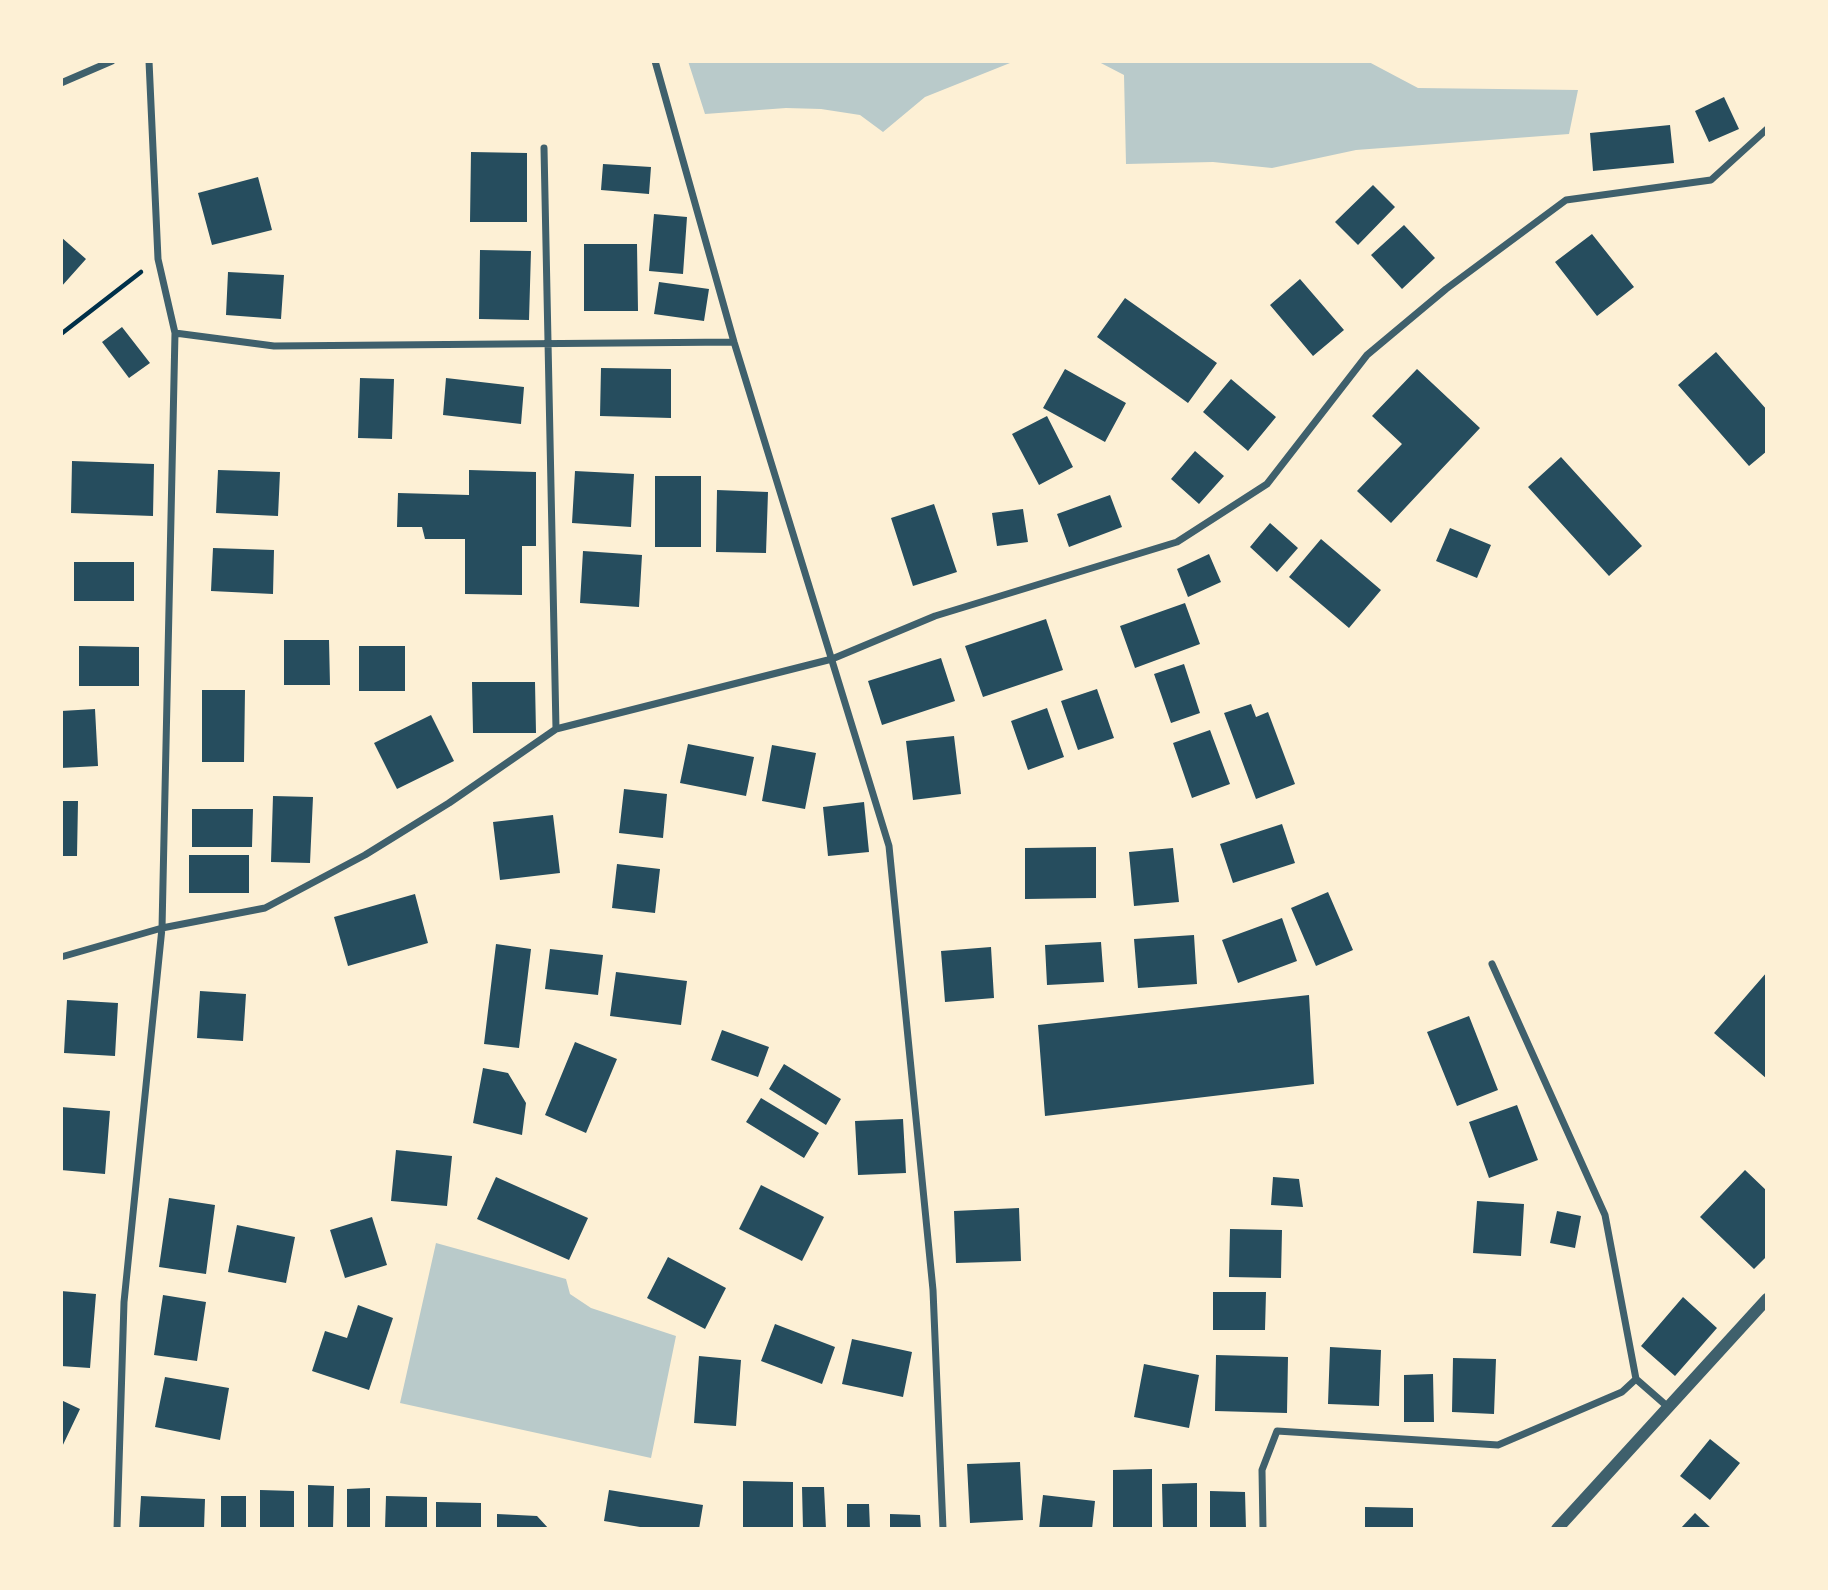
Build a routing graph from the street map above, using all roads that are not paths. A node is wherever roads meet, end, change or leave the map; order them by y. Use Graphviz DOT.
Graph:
graph roads {
  1 [pos="112,61"];
  2 [pos="149,61"];
  3 [pos="655,61"];
  4 [pos="61,83"];
  5 [pos="1766,131"];
  6 [pos="544,148"];
  7 [pos="175,333"];
  8 [pos="734,342"];
  9 [pos="548,343"];
  10 [pos="832,659"];
  11 [pos="556,729"];
  12 [pos="162,928"];
  13 [pos="61,957"];
  14 [pos="1492,964"];
  15 [pos="1767,1299"];
  16 [pos="1636,1379"];
  17 [pos="1668,1407"];
  18 [pos="117,1529"];
  19 [pos="943,1529"];
  20 [pos="1263,1529"];
  21 [pos="1557,1529"];
  1 -- 4 [label="street"];
  2 -- 7 [label="street"];
  3 -- 8 [label="street"];
  5 -- 10 [label="street"];
  6 -- 9 [label="street"];
  7 -- 9 [label="street"];
  7 -- 12 [label="street"];
  8 -- 9 [label="street"];
  8 -- 10 [label="street"];
  9 -- 11 [label="street"];
  10 -- 11 [label="street"];
  10 -- 19 [label="street"];
  11 -- 12 [label="street"];
  12 -- 13 [label="street"];
  12 -- 18 [label="street"];
  14 -- 16 [label="street"];
  15 -- 17 [label="street"];
  16 -- 17 [label="street"];
  16 -- 20 [label="street"];
  17 -- 21 [label="street"];
}
